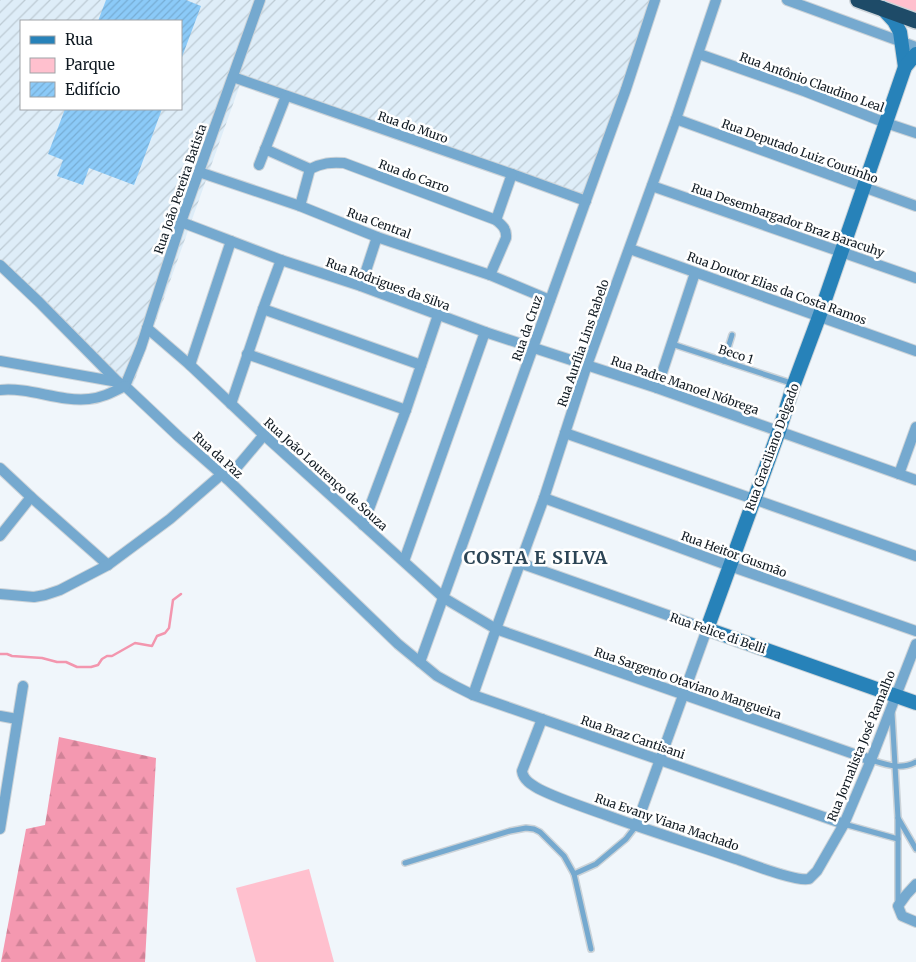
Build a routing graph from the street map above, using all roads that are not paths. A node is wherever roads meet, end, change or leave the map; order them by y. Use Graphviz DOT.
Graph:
graph roads {
  1 [pos="260,0"];
  2 [pos="655,0"];
  3 [pos="716,0"];
  4 [pos="787,0"];
  5 [pos="858,0"];
  6 [pos="882,8"];
  7 [pos="916,20"];
  8 [pos="901,41"];
  9 [pos="916,47"];
  10 [pos="699,54"];
  11 [pos="916,54"];
  12 [pos="905,67"];
  13 [pos="233,77"];
  14 [pos="286,96"];
  15 [pos="676,119"];
  16 [pos="886,123"];
  17 [pos="916,133"];
  18 [pos="265,149"];
  19 [pos="259,165"];
  20 [pos="310,169"];
  21 [pos="199,172"];
  22 [pos="512,174"];
  23 [pos="652,186"];
  24 [pos="864,188"];
  25 [pos="586,201"];
  26 [pos="300,206"];
  27 [pos="916,206"];
  28 [pos="496,220"];
  29 [pos="181,222"];
  30 [pos="377,237"];
  31 [pos="231,241"];
  32 [pos="630,249"];
  33 [pos="842,251"];
  34 [pos="281,260"];
  35 [pos="0,265"];
  36 [pos="696,273"];
  37 [pos="490,276"];
  38 [pos="916,278"];
  39 [pos="361,286"];
  40 [pos="550,300"];
  41 [pos="263,309"];
  42 [pos="438,315"];
  43 [pos="819,317"];
  44 [pos="147,328"];
  45 [pos="486,332"];
  46 [pos="732,335"];
  47 [pos="672,344"];
  48 [pos="534,348"];
  49 [pos="916,351"];
  50 [pos="247,354"];
  51 [pos="0,360"];
  52 [pos="724,361"];
  53 [pos="190,365"];
  54 [pos="422,365"];
  55 [pos="588,365"];
  56 [pos="122,384"];
  57 [pos="794,384"];
  58 [pos="657,388"];
  59 [pos="0,390"];
  60 [pos="231,404"];
  61 [pos="406,410"];
  62 [pos="916,427"];
  63 [pos="779,431"];
  64 [pos="565,433"];
  65 [pos="264,435"];
  66 [pos="0,468"];
  67 [pos="899,474"];
  68 [pos="224,477"];
  69 [pos="916,480"];
  70 [pos="32,498"];
  71 [pos="544,498"];
  72 [pos="754,500"];
  73 [pos="364,525"];
  74 [pos="0,536"];
  75 [pos="916,556"];
  76 [pos="404,561"];
  77 [pos="520,563"];
  78 [pos="108,565"];
  79 [pos="730,566"];
  80 [pos="0,594"];
  81 [pos="444,598"];
  82 [pos="496,629"];
  83 [pos="707,629"];
  84 [pos="916,632"];
  85 [pos="916,644"];
  86 [pos="420,662"];
  87 [pos="23,686"];
  88 [pos="683,694"];
  89 [pos="473,695"];
  90 [pos="894,702"];
  91 [pos="916,703"];
  92 [pos="0,716"];
  93 [pos="17,718"];
  94 [pos="542,719"];
  95 [pos="659,760"];
  96 [pos="871,760"];
  97 [pos="916,762"];
  98 [pos="895,767"];
  99 [pos="898,818"];
  100 [pos="844,824"];
  101 [pos="636,826"];
  102 [pos="0,829"];
  103 [pos="898,839"];
  104 [pos="916,848"];
  105 [pos="405,863"];
  106 [pos="574,874"];
  107 [pos="809,879"];
  108 [pos="916,884"];
  109 [pos="899,909"];
  110 [pos="916,922"];
  111 [pos="591,949"];
  1 -- 13 [label="street, Rua João Pereira Batista"];
  2 -- 25 [label="street, Rua da Cruz"];
  3 -- 10 [label="street, Rua Aurília Lins Rabelo"];
  4 -- 8 [label="street"];
  5 -- 6 [label="highway"];
  6 -- 7 [label="highway"];
  6 -- 8 [label="street, Rua Graciliano Delgado"];
  8 -- 9 [label="street"];
  8 -- 12 [label="street, Rua Graciliano Delgado"];
  10 -- 15 [label="street, Rua Aurília Lins Rabelo"];
  10 -- 16 [label="street, Rua Antônio Claudino Leal"];
  11 -- 12 [label="street, Rua Graciliano Delgado"];
  12 -- 16 [label="street, Rua Graciliano Delgado"];
  13 -- 14 [label="street, Rua do Muro"];
  13 -- 21 [label="street, Rua João Pereira Batista"];
  14 -- 18 [label="street"];
  14 -- 22 [label="street, Rua do Muro"];
  15 -- 23 [label="street, Rua Aurília Lins Rabelo"];
  15 -- 24 [label="street, Rua Deputado Luiz Coutinho"];
  16 -- 17 [label="street, Rua Antônio Claudino Leal"];
  16 -- 24 [label="street, Rua Graciliano Delgado"];
  18 -- 19 [label="street"];
  18 -- 20 [label="street"];
  20 -- 26 [label="street"];
  20 -- 28 [label="street, Rua do Carro"];
  21 -- 26 [label="street, Rua Central"];
  21 -- 29 [label="street, Rua João Pereira Batista"];
  22 -- 25 [label="street, Rua do Muro"];
  22 -- 28 [label="street"];
  23 -- 32 [label="street, Rua Aurília Lins Rabelo"];
  23 -- 33 [label="street, Rua Desembargador Braz Baracuhy"];
  24 -- 27 [label="street, Rua Deputado Luiz Coutinho"];
  24 -- 33 [label="street, Rua Graciliano Delgado"];
  25 -- 40 [label="street, Rua da Cruz"];
  26 -- 30 [label="street, Rua Central"];
  28 -- 37 [label="street"];
  29 -- 31 [label="street, Rua Rodrigues da Silva"];
  29 -- 44 [label="street, Rua João Pereira Batista"];
  30 -- 37 [label="street, Rua Central"];
  30 -- 39 [label="street"];
  31 -- 34 [label="street, Rua Rodrigues da Silva"];
  31 -- 53 [label="street"];
  32 -- 36 [label="street, Rua Doutor Elias da Costa Ramos"];
  32 -- 55 [label="street, Rua Aurília Lins Rabelo"];
  33 -- 38 [label="street, Rua Desembargador Braz Baracuhy"];
  33 -- 43 [label="street, Rua Graciliano Delgado"];
  34 -- 39 [label="street, Rua Rodrigues da Silva"];
  34 -- 41 [label="street"];
  35 -- 56 [label="street, Rua da Paz"];
  36 -- 43 [label="street, Rua Doutor Elias da Costa Ramos"];
  36 -- 47 [label="street"];
  37 -- 40 [label="street, Rua Central"];
  39 -- 42 [label="street, Rua Rodrigues da Silva"];
  40 -- 48 [label="street, Rua da Cruz"];
  41 -- 50 [label="street"];
  41 -- 54 [label="street"];
  42 -- 45 [label="street, Rua Rodrigues da Silva"];
  42 -- 54 [label="street"];
  43 -- 49 [label="street, Rua Doutor Elias da Costa Ramos"];
  43 -- 57 [label="street, Rua Graciliano Delgado"];
  44 -- 53 [label="street, Rua João Lourenço de Souza"];
  44 -- 56 [label="street, Rua João Pereira Batista"];
  45 -- 48 [label="street, Rua Rodrigues da Silva"];
  45 -- 76 [label="street"];
  46 -- 52 [label="lane"];
  47 -- 52 [label="lane, Beco 1"];
  47 -- 58 [label="street"];
  48 -- 55 [label="street, Rua Rodrigues da Silva"];
  48 -- 81 [label="street, Rua da Cruz"];
  50 -- 60 [label="street"];
  50 -- 61 [label="street"];
  51 -- 56 [label="street"];
  52 -- 57 [label="lane, Beco 1"];
  53 -- 60 [label="street, Rua João Lourenço de Souza"];
  54 -- 61 [label="street"];
  55 -- 58 [label="street, Rua Padre Manoel Nóbrega"];
  55 -- 64 [label="street, Rua Aurília Lins Rabelo"];
  56 -- 59 [label="street"];
  56 -- 68 [label="street, Rua da Paz"];
  57 -- 63 [label="street, Rua Graciliano Delgado"];
  58 -- 63 [label="street, Rua Padre Manoel Nóbrega"];
  60 -- 65 [label="street, Rua João Lourenço de Souza"];
  61 -- 73 [label="street"];
  62 -- 67 [label="street"];
  63 -- 67 [label="street, Rua Padre Manoel Nóbrega"];
  63 -- 72 [label="street, Rua Graciliano Delgado"];
  64 -- 71 [label="street, Rua Aurília Lins Rabelo"];
  64 -- 72 [label="street"];
  65 -- 68 [label="street"];
  65 -- 73 [label="street, Rua João Lourenço de Souza"];
  66 -- 70 [label="street"];
  67 -- 69 [label="street, Rua Padre Manoel Nóbrega"];
  68 -- 78 [label="street"];
  68 -- 86 [label="street, Rua da Paz"];
  70 -- 74 [label="street"];
  70 -- 78 [label="street"];
  71 -- 77 [label="street, Rua Aurília Lins Rabelo"];
  71 -- 79 [label="street, Rua Heitor Gusmão"];
  72 -- 75 [label="street"];
  72 -- 79 [label="street, Rua Graciliano Delgado"];
  73 -- 76 [label="street, Rua João Lourenço de Souza"];
  76 -- 81 [label="street, Rua João Lourenço de Souza"];
  77 -- 82 [label="street, Rua Aurília Lins Rabelo"];
  77 -- 83 [label="street, Rua Felice di Belli"];
  78 -- 80 [label="street"];
  79 -- 83 [label="street, Rua Graciliano Delgado"];
  79 -- 84 [label="street, Rua Heitor Gusmão"];
  81 -- 82 [label="street, Rua João Lourenço de Souza"];
  81 -- 86 [label="street, Rua da Cruz"];
  82 -- 88 [label="street, Rua Sargento Otaviano Mangueira"];
  82 -- 89 [label="street, Rua Aurília Lins Rabelo"];
  83 -- 88 [label="street, Rua Graciliano Delgado"];
  83 -- 90 [label="street, Rua Felice di Belli"];
  85 -- 90 [label="street, Rua Jornalista José Ramalho"];
  86 -- 89 [label="street, Rua Braz Cantisani"];
  87 -- 93 [label="street"];
  88 -- 95 [label="street, Rua Graciliano Delgado"];
  88 -- 96 [label="street, Rua Sargento Otaviano Mangueira"];
  89 -- 94 [label="street, Rua Braz Cantisani"];
  90 -- 91 [label="street, Rua Felice di Belli"];
  90 -- 96 [label="street, Rua Jornalista José Ramalho"];
  90 -- 98 [label="lane"];
  92 -- 93 [label="street"];
  93 -- 102 [label="street"];
  94 -- 95 [label="street, Rua Braz Cantisani"];
  94 -- 101 [label="street, Rua Evany Viana Machado"];
  95 -- 100 [label="street, Rua Braz Cantisani"];
  95 -- 101 [label="street, Rua Graciliano Delgado"];
  96 -- 98 [label="lane"];
  96 -- 100 [label="street, Rua Jornalista José Ramalho"];
  97 -- 98 [label="lane"];
  98 -- 99 [label="lane"];
  99 -- 103 [label="lane"];
  99 -- 104 [label="lane"];
  100 -- 103 [label="lane"];
  100 -- 107 [label="street, Rua Jornalista José Ramalho"];
  101 -- 106 [label="lane"];
  101 -- 107 [label="street, Rua Evany Viana Machado"];
  103 -- 109 [label="lane"];
  105 -- 106 [label="lane"];
  106 -- 111 [label="lane"];
  108 -- 109 [label="street"];
  109 -- 110 [label="street"];
}
